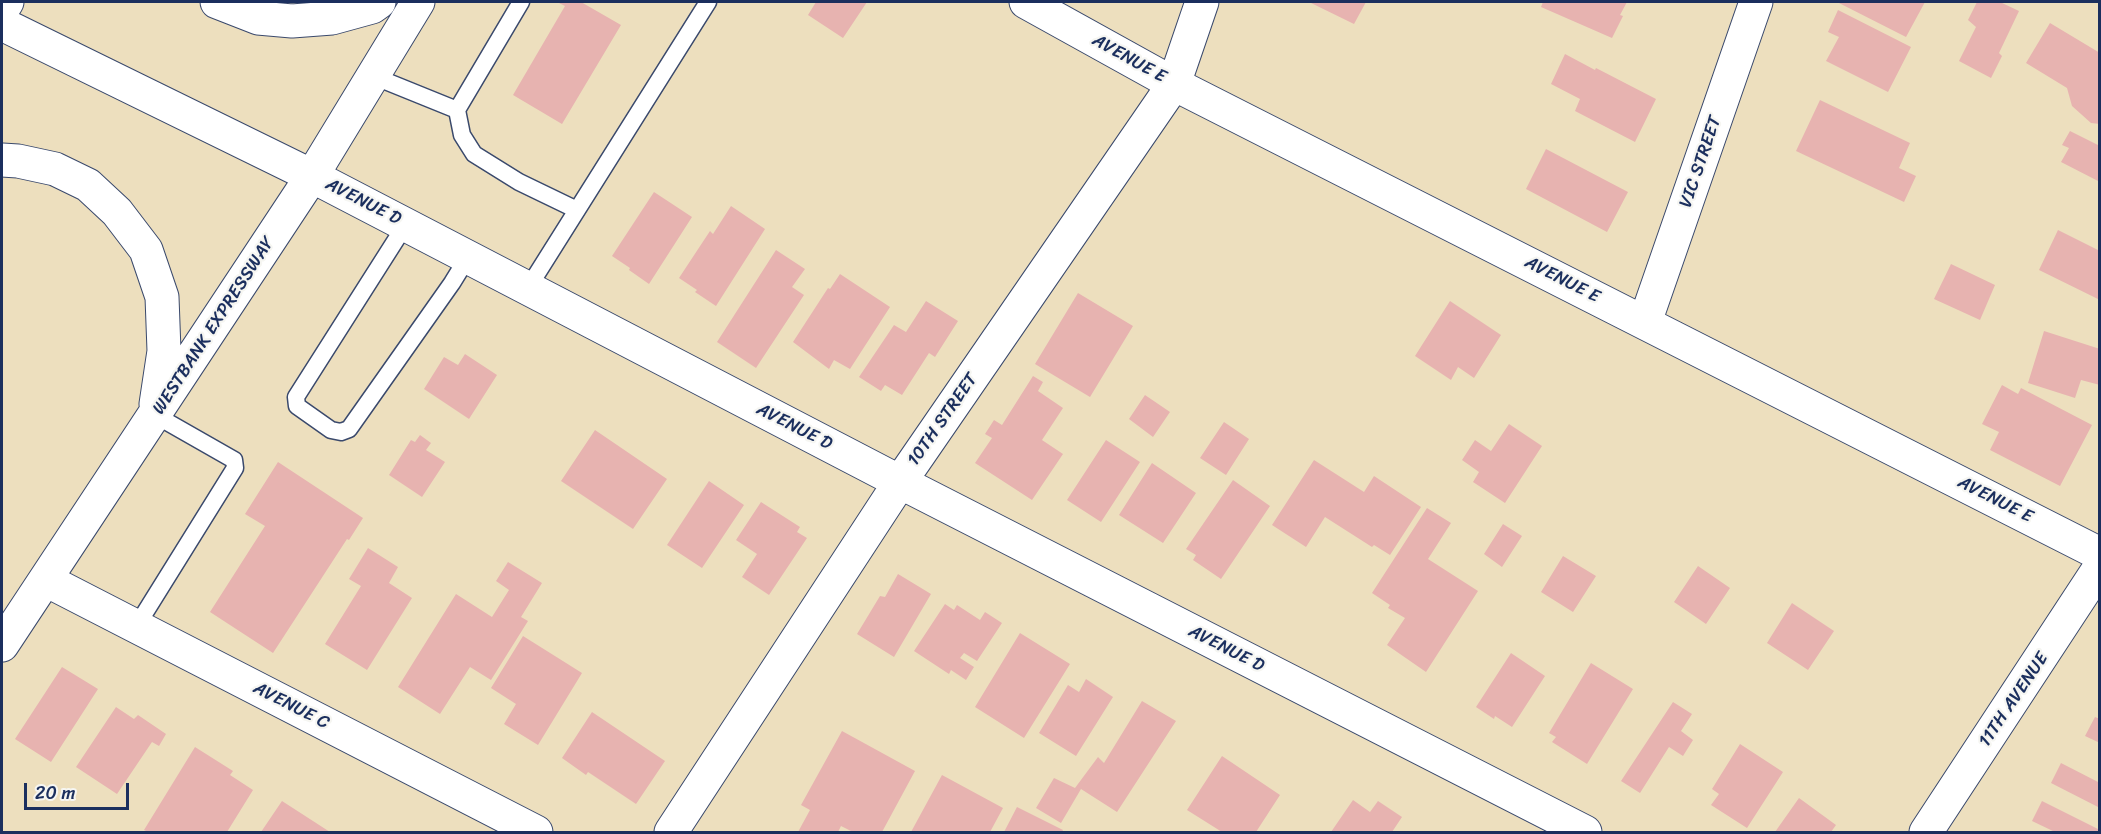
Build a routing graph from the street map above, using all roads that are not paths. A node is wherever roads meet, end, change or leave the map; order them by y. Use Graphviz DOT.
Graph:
graph roads {
  1 [pos="7,2"];
  2 [pos="217,2"];
  3 [pos="379,2"];
  4 [pos="418,2"];
  5 [pos="520,2"];
  6 [pos="708,2"];
  7 [pos="1026,2"];
  8 [pos="1202,2"];
  9 [pos="1756,2"];
  10 [pos="2,10"];
  11 [pos="2,24"];
  12 [pos="373,76"];
  13 [pos="1174,84"];
  14 [pos="457,110"];
  15 [pos="2,160"];
  16 [pos="312,176"];
  17 [pos="577,210"];
  18 [pos="406,224"];
  19 [pos="468,257"];
  20 [pos="528,288"];
  21 [pos="1646,322"];
  22 [pos="155,415"];
  23 [pos="900,482"];
  24 [pos="2100,554"];
  25 [pos="2100,567"];
  26 [pos="46,580"];
  27 [pos="136,627"];
  28 [pos="2,645"];
  29 [pos="536,832"];
  30 [pos="671,832"];
  31 [pos="1585,832"];
  32 [pos="1926,832"];
  1 -- 10 [label="main road"];
  2 -- 3 [label="main road"];
  4 -- 12 [label="main road, WESTBANK EXPRESSWAY"];
  5 -- 14 [label="lane"];
  6 -- 17 [label="lane"];
  7 -- 13 [label="main road, AVENUE E"];
  8 -- 13 [label="main road, 10TH STREET"];
  9 -- 21 [label="main road, VIC STREET"];
  11 -- 16 [label="main road, AVENUE D"];
  12 -- 14 [label="lane"];
  12 -- 16 [label="main road, WESTBANK EXPRESSWAY"];
  13 -- 21 [label="main road, AVENUE E"];
  13 -- 23 [label="main road, 10TH STREET"];
  14 -- 17 [label="lane"];
  15 -- 22 [label="main road"];
  16 -- 18 [label="main road, AVENUE D"];
  16 -- 22 [label="main road, WESTBANK EXPRESSWAY"];
  17 -- 20 [label="lane"];
  18 -- 19 [label="main road, AVENUE D"];
  18 -- 19 [label="lane"];
  19 -- 20 [label="main road, AVENUE D"];
  20 -- 23 [label="main road, AVENUE D"];
  21 -- 24 [label="main road, AVENUE E"];
  22 -- 26 [label="main road, WESTBANK EXPRESSWAY"];
  22 -- 27 [label="lane"];
  23 -- 30 [label="main road, 10TH STREET"];
  23 -- 31 [label="main road, AVENUE D"];
  25 -- 32 [label="main road, 11TH AVENUE"];
  26 -- 27 [label="main road, AVENUE C"];
  26 -- 28 [label="main road, WESTBANK EXPRESSWAY"];
  27 -- 29 [label="main road, AVENUE C"];
}
